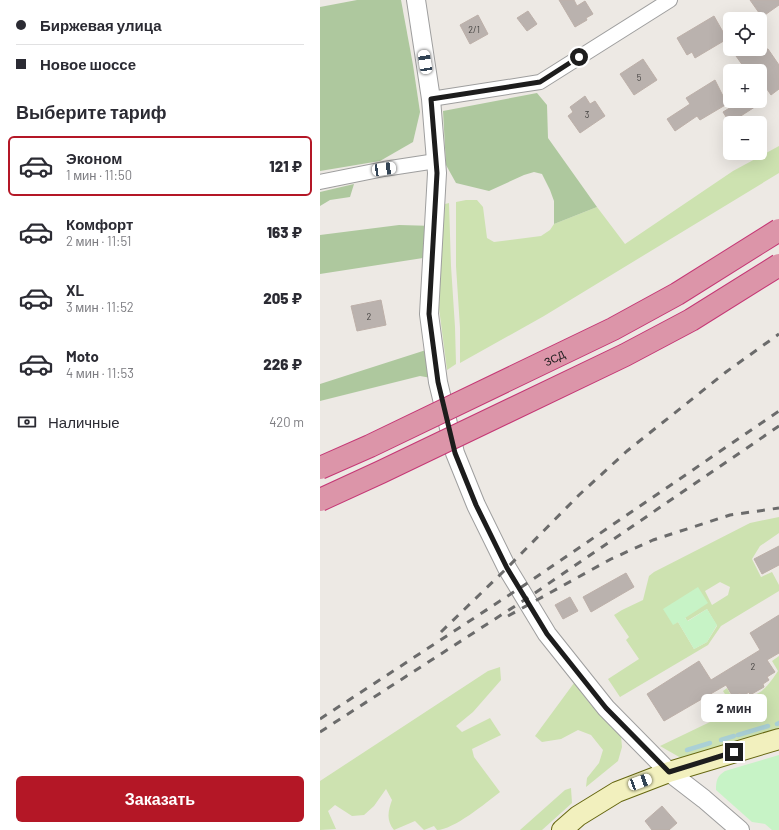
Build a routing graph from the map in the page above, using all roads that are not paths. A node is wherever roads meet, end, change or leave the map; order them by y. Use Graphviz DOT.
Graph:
graph roads {
  1 [pos="416,0"];
  2 [pos="670,0"];
  3 [pos="431,99"];
  4 [pos="436,161"];
  5 [pos="320,182"];
  6 [pos="779,230"];
  7 [pos="779,265"];
  8 [pos="320,468"];
  9 [pos="320,500"];
  10 [pos="779,739"];
  11 [pos="669,772"];
  12 [pos="562,830"];
  13 [pos="740,830"];
  1 -- 3 [label="street"];
  2 -- 3 [label="street"];
  3 -- 4 [label="street"];
  4 -- 5 [label="street"];
  4 -- 11 [label="street"];
  6 -- 8 [label="highway, ЗСД, bridge"];
  7 -- 9 [label="highway, bridge"];
  10 -- 11 [label="main road"];
  11 -- 12 [label="main road"];
  11 -- 13 [label="street"];
}
